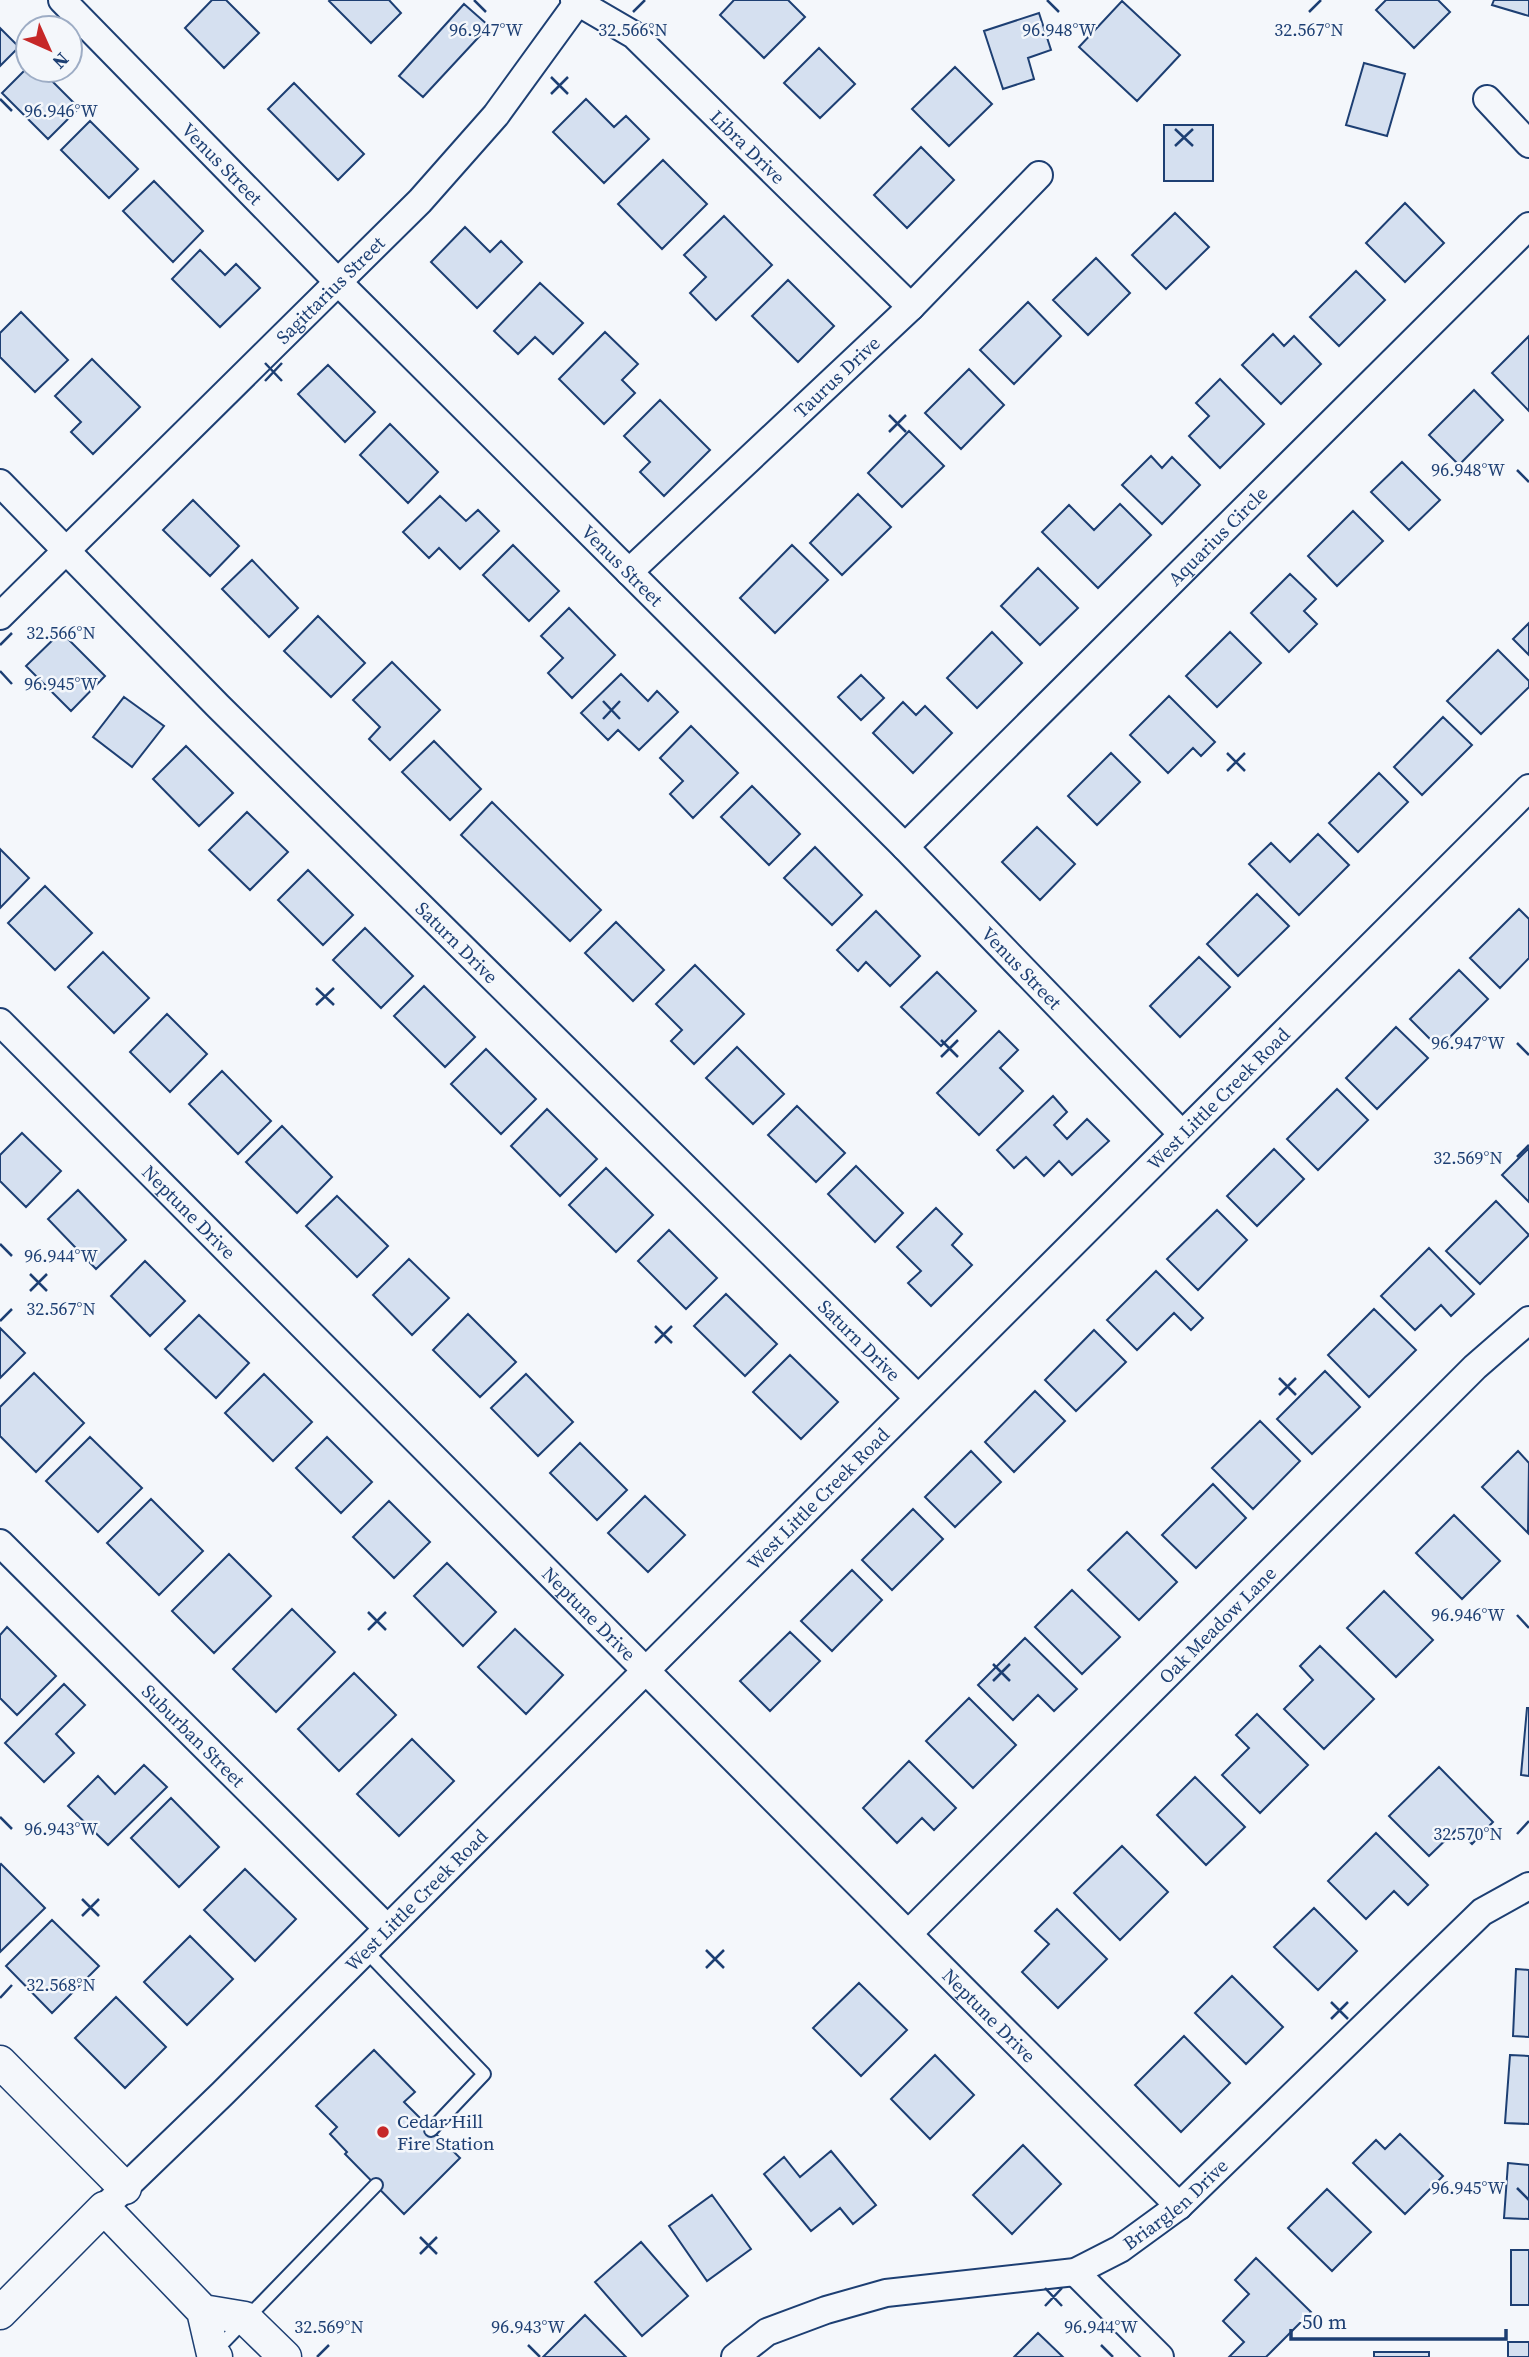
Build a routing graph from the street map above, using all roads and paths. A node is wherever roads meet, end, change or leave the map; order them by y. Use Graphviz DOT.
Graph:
graph roads {
  1 [pos="62,0"];
  2 [pos="576,1"];
  3 [pos="1487,99"];
  4 [pos="1529,144"];
  5 [pos="1039,175"];
  6 [pos="1529,226"];
  7 [pos="338,282"];
  8 [pos="911,307"];
  9 [pos="0,483"];
  10 [pos="67,550"];
  11 [pos="629,572"];
  12 [pos="0,616"];
  13 [pos="1529,788"];
  14 [pos="905,847"];
  15 [pos="0,1022"];
  16 [pos="1182,1134"];
  17 [pos="1529,1320"];
  18 [pos="918,1398"];
  19 [pos="0,1543"];
  20 [pos="646,1670"];
  21 [pos="1529,1886"];
  22 [pos="387,1928"];
  23 [pos="909,1933"];
  24 [pos="365,1950"];
  25 [pos="0,2062"];
  26 [pos="431,2130"];
  27 [pos="376,2185"];
  28 [pos="114,2198"];
  29 [pos="1179,2206"];
  30 [pos="1075,2272"];
  31 [pos="203,2311"];
  32 [pos="0,2313"];
  33 [pos="245,2318"];
  34 [pos="215,2355"];
  35 [pos="285,2357"];
  36 [pos="735,2357"];
  37 [pos="1160,2357"];
  1 -- 7 [label="street, Venus Street"];
  2 -- 7 [label="street, Sagittarius Street"];
  2 -- 8 [label="street, Libra Drive"];
  3 -- 4 [label="street"];
  5 -- 8 [label="street, Taurus Drive"];
  6 -- 14 [label="street, Aquarius Circle"];
  7 -- 10 [label="street, Sagittarius Street"];
  7 -- 11 [label="street, Venus Street"];
  8 -- 11 [label="street, Taurus Drive"];
  9 -- 10 [label="street, Saturn Drive"];
  10 -- 12 [label="street, Sagittarius Street"];
  10 -- 18 [label="street, Saturn Drive"];
  11 -- 14 [label="street, Venus Street"];
  13 -- 16 [label="street, West Little Creek Road"];
  14 -- 16 [label="street, Venus Street"];
  15 -- 20 [label="street, Neptune Drive"];
  16 -- 18 [label="street, West Little Creek Road"];
  17 -- 23 [label="street, Oak Meadow Lane"];
  18 -- 20 [label="street, West Little Creek Road"];
  19 -- 22 [label="street, Suburban Street"];
  20 -- 22 [label="street, West Little Creek Road"];
  20 -- 23 [label="street, Neptune Drive"];
  21 -- 29 [label="street, Briarglen Drive"];
  22 -- 24 [label="street, West Little Creek Road"];
  23 -- 29 [label="street, Neptune Drive"];
  24 -- 26 [label="lane"];
  24 -- 28 [label="street, West Little Creek Road"];
  25 -- 28 [label="street"];
  27 -- 33 [label="lane"];
  28 -- 31 [label="street"];
  28 -- 32 [label="street"];
  29 -- 30 [label="street, Briarglen Drive"];
  30 -- 36 [label="street, Briarglen Drive"];
  30 -- 37 [label="street"];
  31 -- 33 [label="street"];
  31 -- 34 [label="street"];
  33 -- 34 [label="lane"];
  33 -- 35 [label="street"];
}
